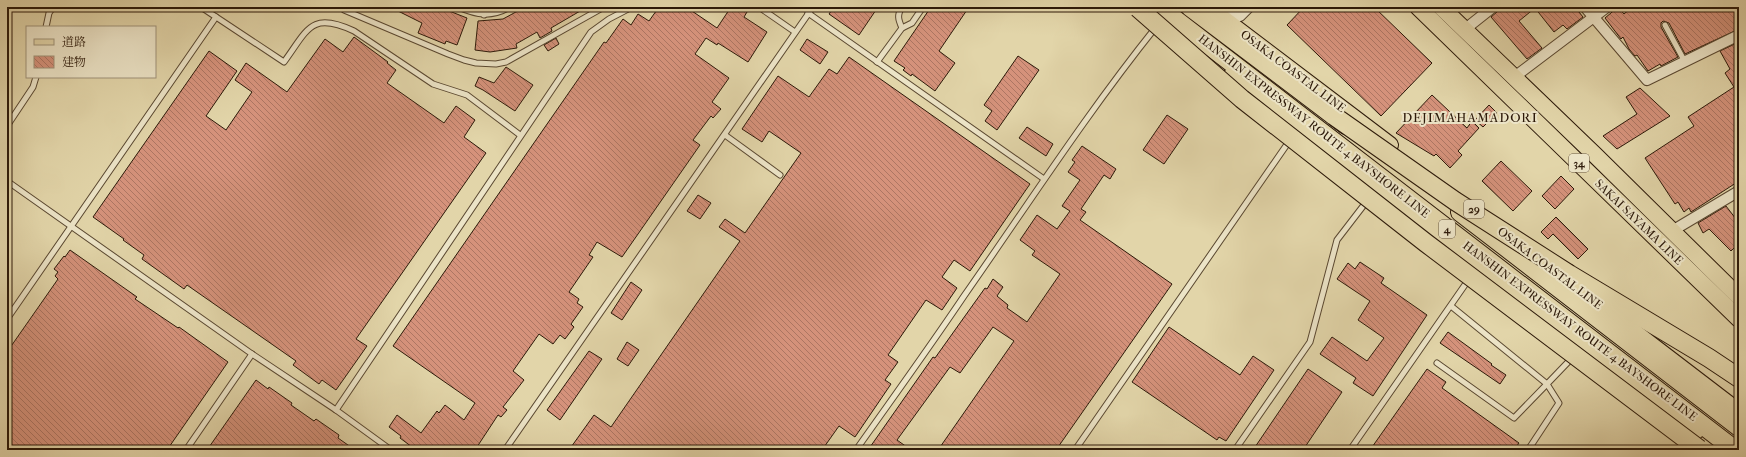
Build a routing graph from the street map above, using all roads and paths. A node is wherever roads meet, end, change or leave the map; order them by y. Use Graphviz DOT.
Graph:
graph roads {
  1 [pos="54,7"];
  2 [pos="201,7"];
  3 [pos="345,7"];
  4 [pos="458,7"];
  5 [pos="485,7"];
  6 [pos="510,7"];
  7 [pos="604,7"];
  8 [pos="632,7"];
  9 [pos="759,7"];
  10 [pos="813,7"];
  11 [pos="902,7"];
  12 [pos="923,7"];
  13 [pos="1137,7"];
  14 [pos="1146,7"];
  15 [pos="1190,7"];
  16 [pos="1208,7"];
  17 [pos="1223,7"];
  18 [pos="1249,7"];
  19 [pos="1418,7"];
  20 [pos="1441,7"];
  21 [pos="1493,7"];
  22 [pos="1585,7"];
  23 [pos="1607,7"];
  24 [pos="808,13"];
  25 [pos="1160,14"];
  26 [pos="484,15"];
  27 [pos="216,16"];
  28 [pos="1593,17"];
  29 [pos="1665,25"];
  30 [pos="46,26"];
  31 [pos="902,28"];
  32 [pos="1464,30"];
  33 [pos="795,32"];
  34 [pos="1739,35"];
  35 [pos="877,62"];
  36 [pos="1684,62"];
  37 [pos="36,78"];
  38 [pos="1513,78"];
  39 [pos="1334,116"];
  40 [pos="7,126"];
  41 [pos="1297,130"];
  42 [pos="520,135"];
  43 [pos="725,135"];
  44 [pos="780,175"];
  45 [pos="1044,179"];
  46 [pos="7,181"];
  47 [pos="1376,189"];
  48 [pos="1739,191"];
  49 [pos="71,226"];
  50 [pos="1672,232"];
  51 [pos="1478,267"];
  52 [pos="1739,297"];
  53 [pos="1451,306"];
  54 [pos="7,319"];
  55 [pos="1739,319"];
  56 [pos="1582,347"];
  57 [pos="252,354"];
  58 [pos="1437,363"];
  59 [pos="1739,378"];
  60 [pos="1547,384"];
  61 [pos="336,410"];
  62 [pos="1739,412"];
  63 [pos="1739,427"];
  64 [pos="186,450"];
  65 [pos="391,450"];
  66 [pos="505,450"];
  67 [pos="856,450"];
  68 [pos="1075,450"];
  69 [pos="1235,450"];
  70 [pos="1350,450"];
  71 [pos="1528,450"];
  72 [pos="1699,450"];
  73 [pos="1721,450"];
  74 [pos="1735,450"];
  1 -- 30 [label="lane"];
  2 -- 27 [label="lane"];
  3 -- 7 [label="lane"];
  4 -- 26 [label="lane"];
  5 -- 26 [label="lane"];
  6 -- 26 [label="lane"];
  8 -- 42 [label="lane"];
  9 -- 33 [label="lane"];
  10 -- 24 [label="lane"];
  11 -- 31 [label="lane"];
  12 -- 31 [label="lane"];
  13 -- 72 [label="highway, bridge"];
  14 -- 25 [label="main road"];
  15 -- 39 [label="highway, HANSHIN EXPRESSWAY ROUTE 4 BAYSHORE LINE / 4"];
  16 -- 62 [label="main road, OSAKA COASTAL LINE / 29"];
  17 -- 18 [label="street"];
  19 -- 55 [label="main road, SAKAI SAYAMA LINE / 34"];
  20 -- 32 [label="main road, SAKAI SAYAMA LINE / 34"];
  21 -- 32 [label="street"];
  22 -- 28 [label="street"];
  23 -- 28 [label="street"];
  24 -- 33 [label="lane"];
  24 -- 35 [label="lane"];
  25 -- 41 [label="main road"];
  25 -- 45 [label="lane"];
  25 -- 74 [label="highway, HANSHIN EXPRESSWAY ROUTE 4 BAYSHORE LINE / 4"];
  27 -- 42 [label="lane"];
  27 -- 49 [label="lane"];
  28 -- 36 [label="street"];
  28 -- 38 [label="street"];
  29 -- 36 [label="lane"];
  31 -- 35 [label="lane"];
  32 -- 38 [label="main road, SAKAI SAYAMA LINE / 34"];
  33 -- 43 [label="lane"];
  34 -- 36 [label="street"];
  35 -- 45 [label="lane"];
  37 -- 40 [label="lane"];
  38 -- 50 [label="main road, SAKAI SAYAMA LINE / 34"];
  39 -- 59 [label="highway, bridge"];
  39 -- 63 [label="highway, HANSHIN EXPRESSWAY ROUTE 4 BAYSHORE LINE / 4, bridge"];
  41 -- 47 [label="main road"];
  41 -- 68 [label="lane"];
  42 -- 61 [label="lane"];
  43 -- 44 [label="lane"];
  43 -- 66 [label="lane"];
  45 -- 67 [label="lane"];
  46 -- 49 [label="lane"];
  47 -- 51 [label="main road"];
  47 -- 69 [label="lane"];
  48 -- 50 [label="street"];
  49 -- 54 [label="lane"];
  49 -- 57 [label="lane"];
  50 -- 52 [label="main road, SAKAI SAYAMA LINE / 34"];
  51 -- 53 [label="lane"];
  51 -- 56 [label="main road"];
  53 -- 60 [label="lane"];
  53 -- 70 [label="lane"];
  56 -- 60 [label="lane"];
  56 -- 73 [label="main road"];
  57 -- 61 [label="lane"];
  57 -- 64 [label="lane"];
  58 -- 60 [label="lane"];
  60 -- 71 [label="lane"];
  61 -- 65 [label="lane"];
}
